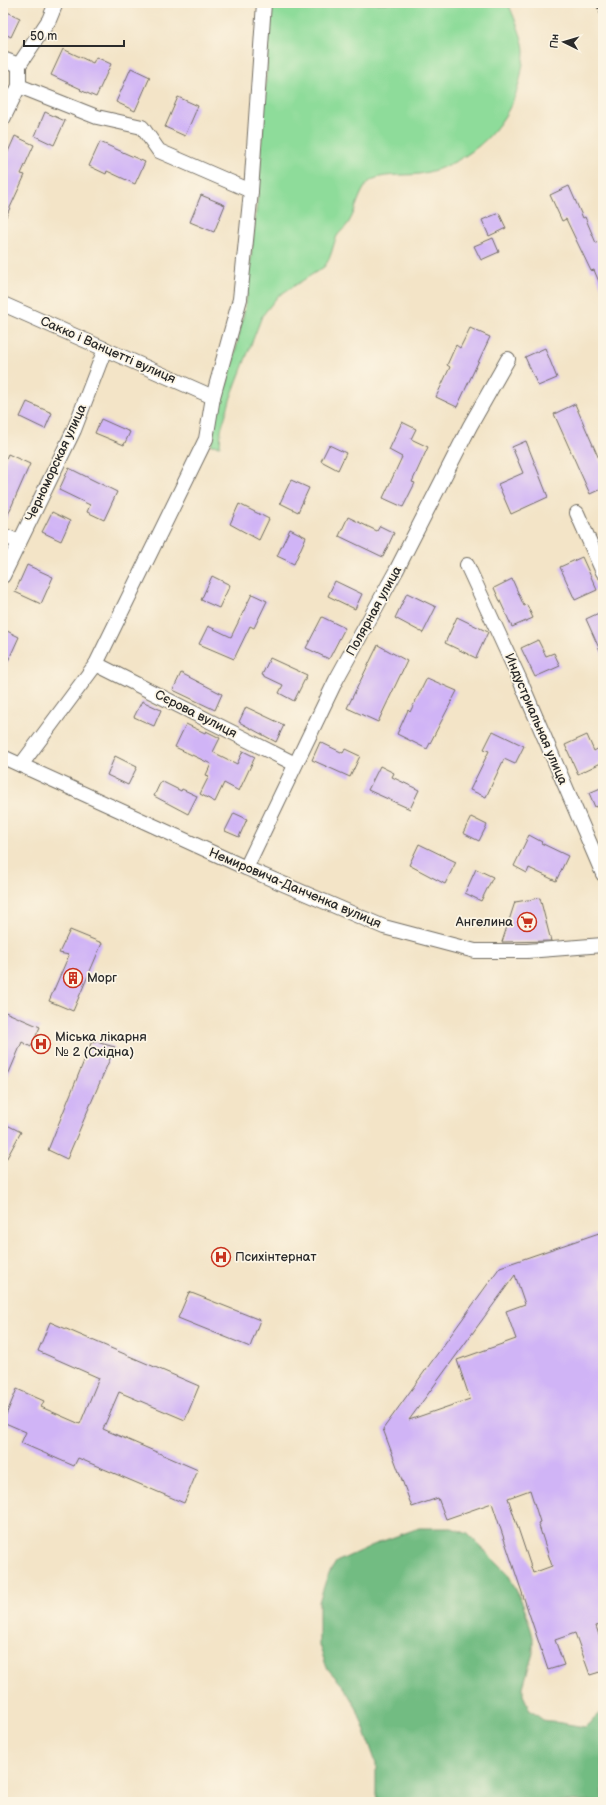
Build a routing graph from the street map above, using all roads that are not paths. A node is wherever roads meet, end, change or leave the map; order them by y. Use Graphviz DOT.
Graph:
graph roads {
  1 [pos="56,3"];
  2 [pos="264,3"];
  3 [pos="3,59"];
  4 [pos="19,65"];
  5 [pos="19,86"];
  6 [pos="3,120"];
  7 [pos="251,191"];
  8 [pos="3,304"];
  9 [pos="105,349"];
  10 [pos="508,359"];
  11 [pos="214,397"];
  12 [pos="577,513"];
  13 [pos="3,535"];
  14 [pos="19,542"];
  15 [pos="468,565"];
  16 [pos="603,572"];
  17 [pos="3,576"];
  18 [pos="96,664"];
  19 [pos="3,757"];
  20 [pos="295,764"];
  21 [pos="21,765"];
  22 [pos="246,868"];
  23 [pos="603,874"];
  24 [pos="603,945"];
  1 -- 4 [label="street"];
  2 -- 7 [label="street"];
  3 -- 4 [label="street"];
  4 -- 5 [label="street"];
  5 -- 6 [label="street"];
  5 -- 7 [label="street"];
  7 -- 11 [label="street"];
  8 -- 9 [label="street, Сакко і Ванцетті вулиця"];
  9 -- 11 [label="street, Сакко і Ванцетті вулиця"];
  9 -- 14 [label="street, Черноморская улица"];
  10 -- 20 [label="street, Полярная улица"];
  11 -- 18 [label="street"];
  12 -- 16 [label="street"];
  13 -- 14 [label="street"];
  14 -- 17 [label="street, Черноморская улица"];
  15 -- 23 [label="street, Индустриальная улица"];
  18 -- 20 [label="street, Сєрова вулиця"];
  18 -- 21 [label="street"];
  19 -- 21 [label="street, Немировича-Данченка вулиця"];
  20 -- 22 [label="street, Полярная улица"];
  21 -- 22 [label="street, Немировича-Данченка вулиця"];
  22 -- 24 [label="street, Немировича-Данченка вулиця"];
}
